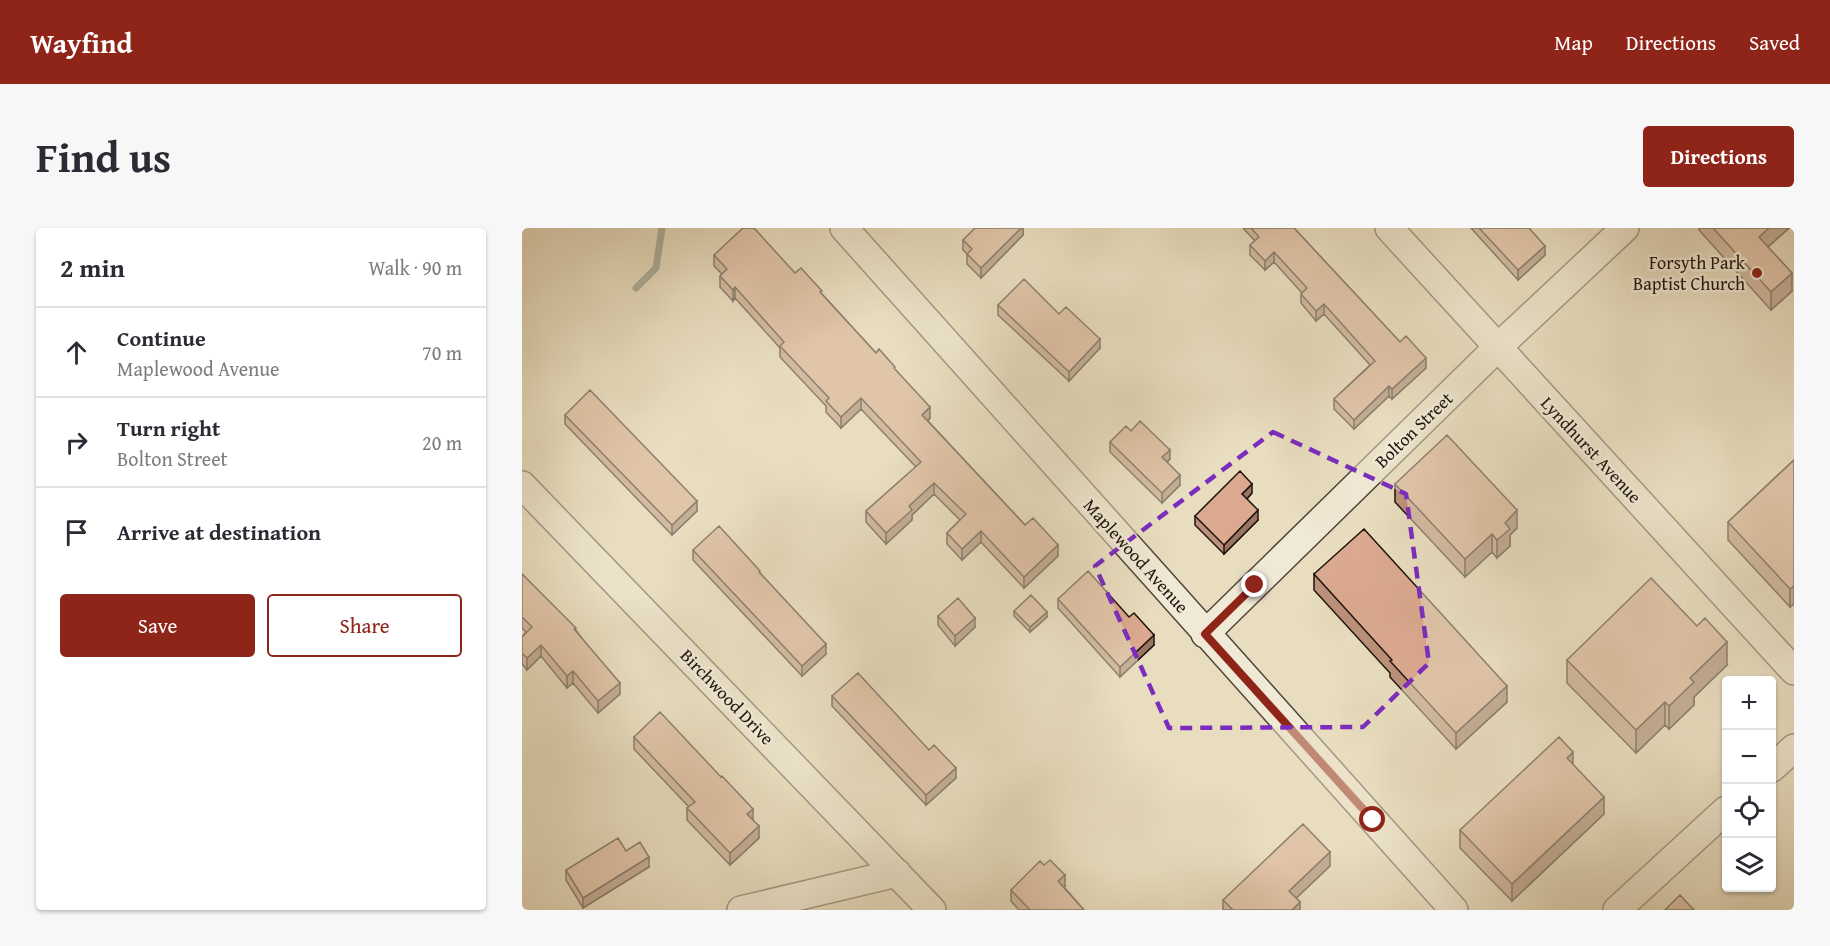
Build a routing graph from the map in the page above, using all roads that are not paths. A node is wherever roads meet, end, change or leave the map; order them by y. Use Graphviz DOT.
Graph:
graph roads {
  1 [pos="844,228"];
  2 [pos="1389,228"];
  3 [pos="1625,228"];
  4 [pos="1497,348"];
  5 [pos="522,485"];
  6 [pos="1205,634"];
  7 [pos="1794,671"];
  8 [pos="1794,748"];
  9 [pos="1776,764"];
  10 [pos="1722,814"];
  11 [pos="897,873"];
  12 [pos="741,910"];
  13 [pos="932,910"];
  14 [pos="1454,910"];
  15 [pos="1617,910"];
  1 -- 6 [label="street, Maplewood Avenue"];
  2 -- 4 [label="street, Lyndhurst Avenue"];
  3 -- 4 [label="street, Bolton Street"];
  4 -- 6 [label="street, Bolton Street"];
  4 -- 7 [label="street, Lyndhurst Avenue"];
  5 -- 11 [label="street, Birchwood Drive"];
  6 -- 14 [label="street, Maplewood Avenue"];
  8 -- 9 [label="street"];
  10 -- 15 [label="street"];
  11 -- 12 [label="street"];
  11 -- 13 [label="street, Birchwood Drive"];
}
